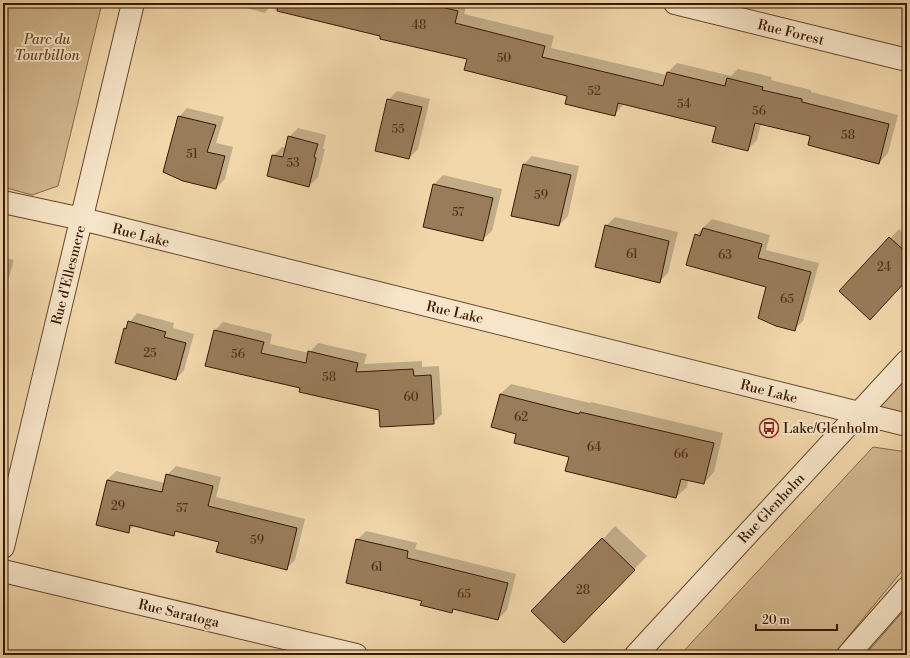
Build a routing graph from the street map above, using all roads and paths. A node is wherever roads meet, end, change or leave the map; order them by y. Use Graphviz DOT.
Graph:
graph roads {
  1 [pos="133,3"];
  2 [pos="675,3"];
  3 [pos="907,60"];
  4 [pos="3,202"];
  5 [pos="82,219"];
  6 [pos="907,361"];
  7 [pos="858,414"];
  8 [pos="907,425"];
  9 [pos="3,547"];
  10 [pos="3,571"];
  11 [pos="907,588"];
  12 [pos="356,655"];
  13 [pos="636,655"];
  14 [pos="848,655"];
  1 -- 5 [label="street, Rue d'Ellesmere"];
  2 -- 3 [label="street, Rue Forest"];
  4 -- 5 [label="street, Rue Lake"];
  5 -- 7 [label="street, Rue Lake"];
  5 -- 9 [label="street, Rue d'Ellesmere"];
  6 -- 7 [label="street, Rue Glenholm"];
  7 -- 8 [label="street, Rue Lake"];
  7 -- 13 [label="street, Rue Glenholm"];
  10 -- 12 [label="street, Rue Saratoga"];
  11 -- 14 [label="street"];
}
